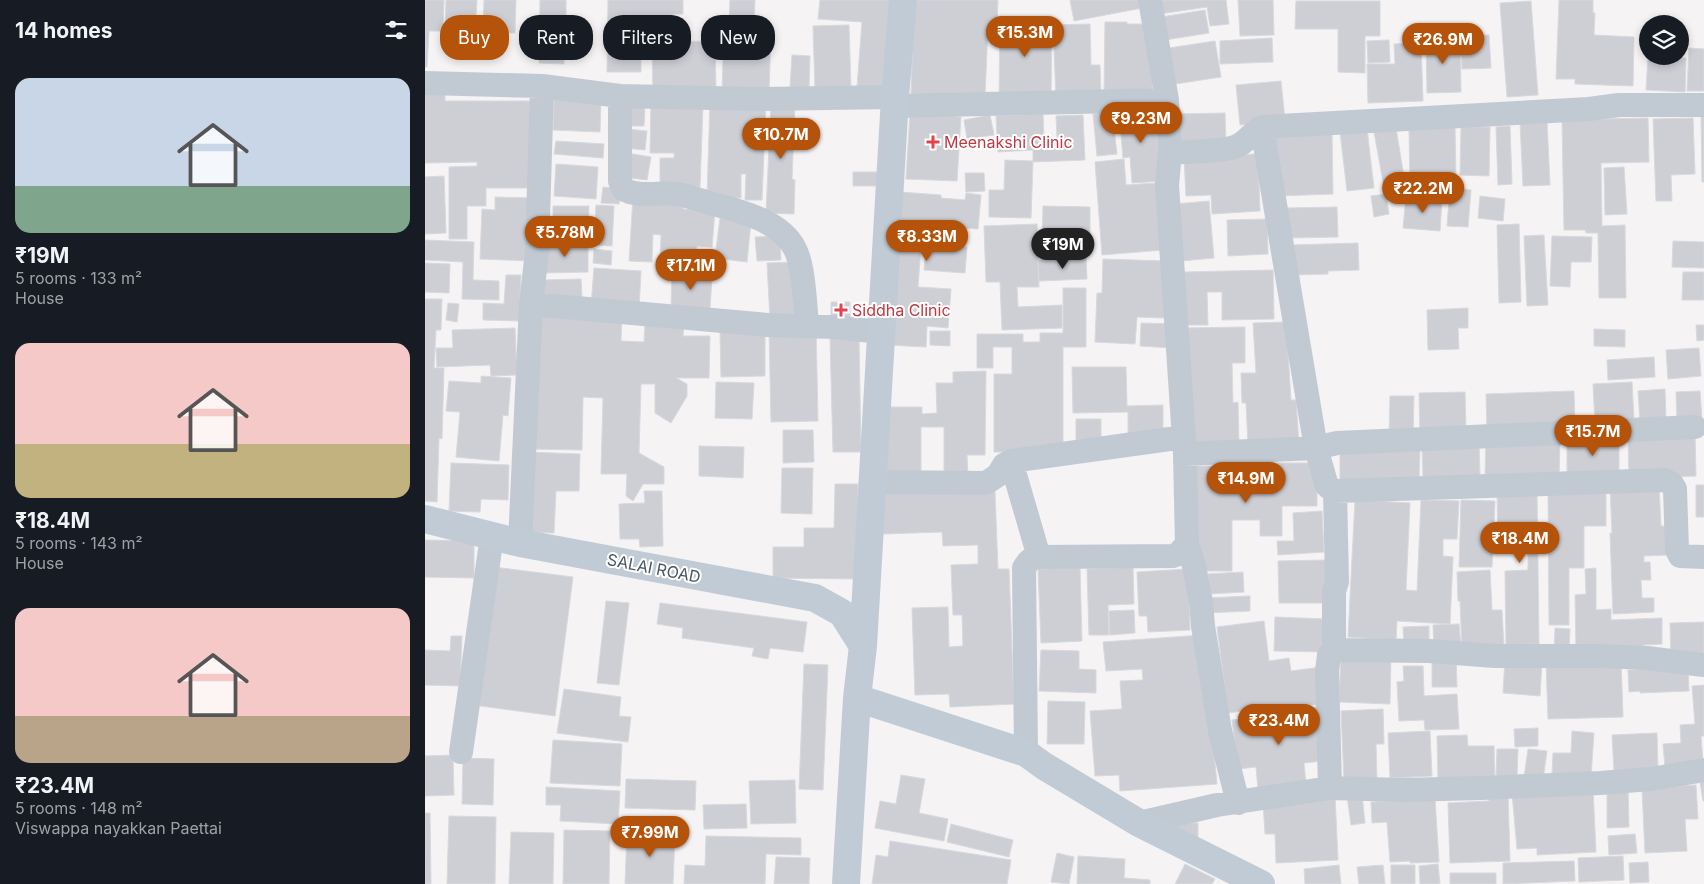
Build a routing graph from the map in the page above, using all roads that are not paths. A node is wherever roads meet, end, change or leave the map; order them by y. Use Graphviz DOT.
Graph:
graph roads {
  1 [pos="903,0"];
  2 [pos="1150,0"];
  3 [pos="425,84"];
  4 [pos="542,86"];
  5 [pos="621,96"];
  6 [pos="1167,100"];
  7 [pos="894,102"];
  8 [pos="1704,105"];
  9 [pos="1262,127"];
  10 [pos="1170,153"];
  11 [pos="531,304"];
  12 [pos="807,325"];
  13 [pos="881,332"];
  14 [pos="1695,427"];
  15 [pos="1184,445"];
  16 [pos="1316,448"];
  17 [pos="1011,461"];
  18 [pos="872,482"];
  19 [pos="1335,491"];
  20 [pos="425,519"];
  21 [pos="491,536"];
  22 [pos="520,543"];
  23 [pos="1187,544"];
  24 [pos="1039,557"];
  25 [pos="1704,557"];
  26 [pos="863,646"];
  27 [pos="1334,650"];
  28 [pos="1704,665"];
  29 [pos="857,698"];
  30 [pos="461,752"];
  31 [pos="1026,754"];
  32 [pos="1704,770"];
  33 [pos="1330,788"];
  34 [pos="1238,803"];
  35 [pos="1139,822"];
  36 [pos="846,884"];
  37 [pos="1261,884"];
  1 -- 7 [label="street"];
  2 -- 6 [label="street"];
  3 -- 4 [label="street"];
  4 -- 5 [label="street"];
  4 -- 11 [label="street"];
  5 -- 7 [label="street"];
  5 -- 12 [label="street"];
  6 -- 7 [label="street"];
  6 -- 10 [label="street"];
  7 -- 13 [label="street"];
  8 -- 9 [label="street"];
  9 -- 10 [label="street"];
  9 -- 16 [label="street"];
  10 -- 15 [label="street"];
  11 -- 12 [label="street"];
  11 -- 22 [label="street"];
  12 -- 13 [label="street"];
  13 -- 18 [label="street"];
  14 -- 16 [label="street"];
  15 -- 16 [label="street"];
  15 -- 17 [label="street"];
  15 -- 23 [label="street"];
  16 -- 19 [label="street"];
  17 -- 18 [label="street"];
  17 -- 24 [label="street"];
  18 -- 26 [label="street"];
  19 -- 25 [label="street"];
  19 -- 27 [label="street"];
  20 -- 21 [label="street, SALAI ROAD"];
  21 -- 22 [label="street, SALAI ROAD"];
  21 -- 30 [label="street"];
  22 -- 26 [label="street, SALAI ROAD"];
  23 -- 24 [label="street"];
  23 -- 34 [label="street"];
  24 -- 31 [label="street"];
  26 -- 29 [label="street"];
  27 -- 28 [label="street"];
  27 -- 33 [label="street"];
  29 -- 31 [label="street"];
  29 -- 36 [label="street"];
  31 -- 35 [label="street"];
  32 -- 33 [label="street"];
  33 -- 34 [label="street"];
  34 -- 35 [label="street"];
  35 -- 37 [label="street"];
}
